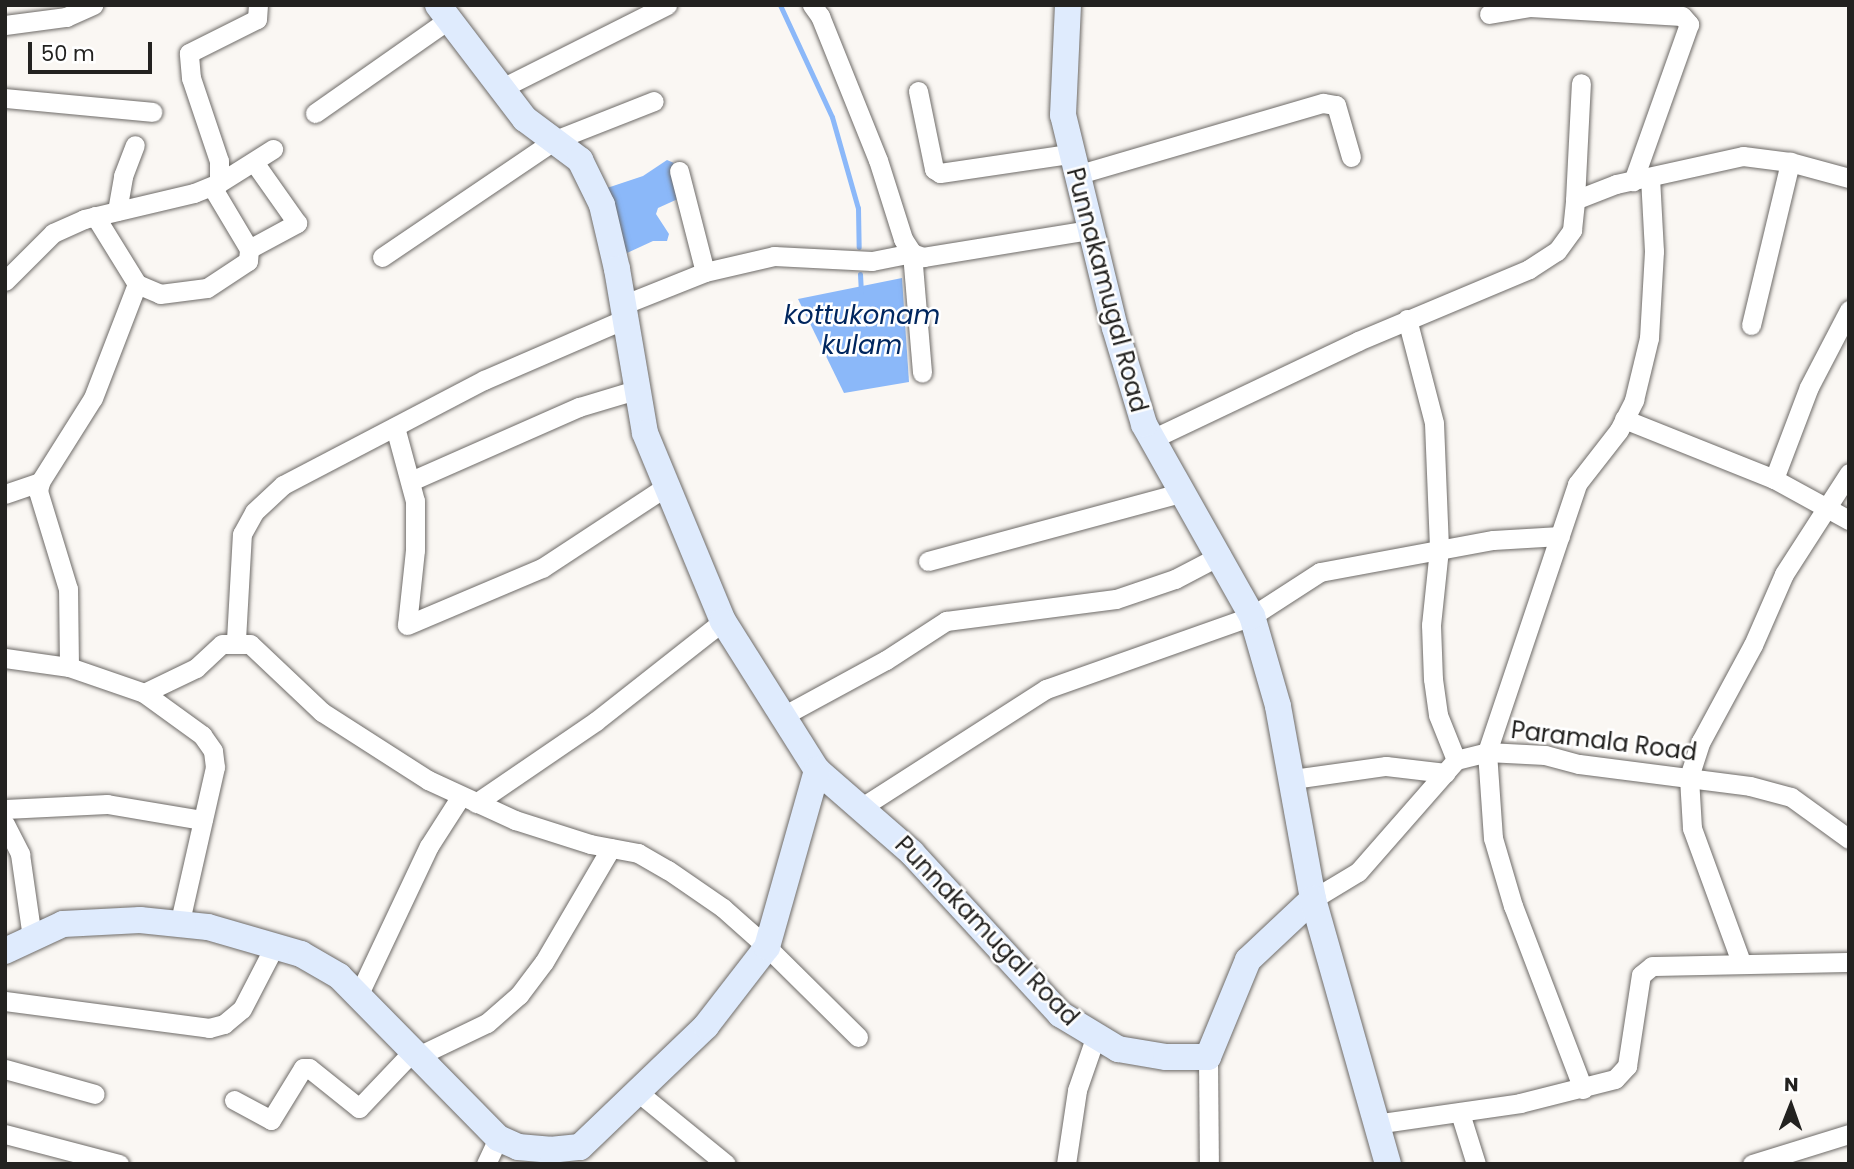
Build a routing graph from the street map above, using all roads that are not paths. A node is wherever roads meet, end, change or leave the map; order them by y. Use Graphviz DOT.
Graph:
graph roads {
  1 [pos="93,5"];
  2 [pos="258,5"];
  3 [pos="667,5"];
  4 [pos="812,5"];
  5 [pos="1068,5"];
  6 [pos="1524,7"];
  7 [pos="443,12"];
  8 [pos="1489,14"];
  9 [pos="5,25"];
  10 [pos="1581,83"];
  11 [pos="500,89"];
  12 [pos="918,91"];
  13 [pos="5,98"];
  14 [pos="654,101"];
  15 [pos="152,112"];
  16 [pos="315,113"];
  17 [pos="555,140"];
  18 [pos="135,145"];
  19 [pos="273,149"];
  20 [pos="1352,157"];
  21 [pos="254,162"];
  22 [pos="1790,162"];
  23 [pos="1073,165"];
  24 [pos="679,172"];
  25 [pos="1849,178"];
  26 [pos="1642,179"];
  27 [pos="215,185"];
  28 [pos="1575,200"];
  29 [pos="117,211"];
  30 [pos="95,216"];
  31 [pos="1090,230"];
  32 [pos="249,249"];
  33 [pos="912,253"];
  34 [pos="382,257"];
  35 [pos="705,272"];
  36 [pos="6,279"];
  37 [pos="136,284"];
  38 [pos="1849,310"];
  39 [pos="626,311"];
  40 [pos="1407,319"];
  41 [pos="1751,325"];
  42 [pos="922,373"];
  43 [pos="639,389"];
  44 [pos="1624,419"];
  45 [pos="395,426"];
  46 [pos="1152,439"];
  47 [pos="1849,474"];
  48 [pos="1774,480"];
  49 [pos="411,481"];
  50 [pos="40,482"];
  51 [pos="667,486"];
  52 [pos="1183,492"];
  53 [pos="5,494"];
  54 [pos="1826,508"];
  55 [pos="1849,520"];
  56 [pos="1560,536"];
  57 [pos="1439,549"];
  58 [pos="1221,555"];
  59 [pos="928,561"];
  60 [pos="1252,616"];
  61 [pos="723,621"];
  62 [pos="236,640"];
  63 [pos="5,658"];
  64 [pos="69,667"];
  65 [pos="144,693"];
  66 [pos="780,717"];
  67 [pos="1487,752"];
  68 [pos="1451,767"];
  69 [pos="817,770"];
  70 [pos="1689,778"];
  71 [pos="1293,779"];
  72 [pos="468,799"];
  73 [pos="862,807"];
  74 [pos="5,809"];
  75 [pos="202,820"];
  76 [pos="5,824"];
  77 [pos="1848,837"];
  78 [pos="611,848"];
  79 [pos="1313,899"];
  80 [pos="180,921"];
  81 [pos="32,937"];
  82 [pos="275,945"];
  83 [pos="767,947"];
  84 [pos="5,951"];
  85 [pos="1741,962"];
  86 [pos="1849,962"];
  87 [pos="358,996"];
  88 [pos="5,1001"];
  89 [pos="858,1037"];
  90 [pos="1096,1038"];
  91 [pos="416,1054"];
  92 [pos="1209,1057"];
  93 [pos="5,1069"];
  94 [pos="1583,1089"];
  95 [pos="639,1093"];
  96 [pos="95,1094"];
  97 [pos="234,1100"];
  98 [pos="1460,1113"];
  99 [pos="1375,1124"];
  100 [pos="5,1134"];
  101 [pos="1849,1134"];
  102 [pos="498,1138"];
  103 [pos="584,1155"];
  104 [pos="119,1164"];
  105 [pos="486,1164"];
  106 [pos="726,1164"];
  107 [pos="1066,1164"];
  108 [pos="1209,1164"];
  109 [pos="1388,1164"];
  110 [pos="1476,1164"];
  111 [pos="1752,1164"];
  1 -- 9 [label="street"];
  2 -- 27 [label="street"];
  3 -- 11 [label="street"];
  4 -- 33 [label="street"];
  5 -- 23 [label="street, Punnakamugal Road"];
  6 -- 8 [label="street"];
  6 -- 26 [label="street"];
  7 -- 11 [label="street, Punnakamugal Road"];
  7 -- 16 [label="street"];
  10 -- 28 [label="street"];
  11 -- 17 [label="street, Punnakamugal Road"];
  12 -- 23 [label="street"];
  13 -- 15 [label="street"];
  14 -- 17 [label="street"];
  17 -- 34 [label="street"];
  17 -- 39 [label="street, Punnakamugal Road"];
  18 -- 29 [label="street"];
  19 -- 21 [label="street"];
  20 -- 23 [label="street"];
  21 -- 27 [label="street"];
  21 -- 32 [label="street"];
  22 -- 25 [label="street"];
  22 -- 26 [label="street"];
  22 -- 41 [label="street"];
  23 -- 31 [label="street, Punnakamugal Road"];
  24 -- 35 [label="street"];
  26 -- 28 [label="street"];
  26 -- 44 [label="street"];
  27 -- 29 [label="street"];
  27 -- 32 [label="street"];
  28 -- 40 [label="street"];
  29 -- 30 [label="street"];
  30 -- 36 [label="street"];
  30 -- 37 [label="street"];
  31 -- 33 [label="street"];
  31 -- 46 [label="street, Punnakamugal Road"];
  32 -- 37 [label="street"];
  33 -- 35 [label="street"];
  33 -- 42 [label="street"];
  35 -- 39 [label="street"];
  37 -- 50 [label="street"];
  38 -- 48 [label="street"];
  39 -- 43 [label="street, Punnakamugal Road"];
  39 -- 45 [label="street"];
  40 -- 46 [label="street"];
  40 -- 57 [label="street"];
  43 -- 49 [label="street"];
  43 -- 51 [label="street, Punnakamugal Road"];
  44 -- 48 [label="street"];
  44 -- 56 [label="street"];
  45 -- 49 [label="street"];
  45 -- 62 [label="street"];
  46 -- 52 [label="street, Punnakamugal Road"];
  47 -- 54 [label="street"];
  48 -- 54 [label="street"];
  49 -- 51 [label="street"];
  50 -- 53 [label="street"];
  50 -- 64 [label="street"];
  51 -- 61 [label="street, Punnakamugal Road"];
  52 -- 58 [label="street, Punnakamugal Road"];
  52 -- 59 [label="street"];
  54 -- 55 [label="street"];
  54 -- 70 [label="street"];
  56 -- 57 [label="street"];
  56 -- 67 [label="street"];
  57 -- 60 [label="street"];
  57 -- 68 [label="street"];
  58 -- 60 [label="street, Punnakamugal Road"];
  58 -- 66 [label="street"];
  60 -- 71 [label="street, Punnakamugal Road"];
  60 -- 73 [label="street"];
  61 -- 66 [label="street, Punnakamugal Road"];
  61 -- 72 [label="street"];
  62 -- 65 [label="street"];
  62 -- 72 [label="street"];
  63 -- 64 [label="street"];
  64 -- 65 [label="street"];
  65 -- 75 [label="street"];
  66 -- 69 [label="street, Punnakamugal Road"];
  67 -- 68 [label="street, Paramala Road"];
  67 -- 70 [label="street, Paramala Road"];
  67 -- 94 [label="street"];
  68 -- 71 [label="street"];
  68 -- 79 [label="street"];
  69 -- 73 [label="street, Punnakamugal Road"];
  69 -- 83 [label="street"];
  70 -- 77 [label="street, Paramala Road"];
  70 -- 85 [label="street"];
  71 -- 79 [label="street, Punnakamugal Road"];
  72 -- 78 [label="street"];
  72 -- 87 [label="street"];
  73 -- 90 [label="street, Punnakamugal Road"];
  74 -- 75 [label="street"];
  75 -- 80 [label="street"];
  76 -- 81 [label="street"];
  78 -- 83 [label="street"];
  78 -- 91 [label="street"];
  79 -- 92 [label="street"];
  79 -- 99 [label="street, Punnakamugal Road"];
  80 -- 81 [label="street"];
  80 -- 82 [label="street"];
  81 -- 84 [label="street"];
  82 -- 87 [label="street"];
  82 -- 88 [label="street"];
  83 -- 89 [label="street"];
  83 -- 95 [label="street"];
  85 -- 86 [label="street"];
  85 -- 94 [label="street"];
  87 -- 91 [label="street"];
  90 -- 92 [label="street, Punnakamugal Road"];
  90 -- 107 [label="street"];
  91 -- 97 [label="street"];
  91 -- 102 [label="street"];
  92 -- 108 [label="street"];
  93 -- 96 [label="street"];
  94 -- 98 [label="street"];
  95 -- 103 [label="street"];
  95 -- 106 [label="street"];
  98 -- 99 [label="street"];
  98 -- 110 [label="street"];
  99 -- 109 [label="street, Punnakamugal Road"];
  100 -- 104 [label="street"];
  101 -- 111 [label="street"];
  102 -- 103 [label="street"];
  102 -- 105 [label="street"];
}
